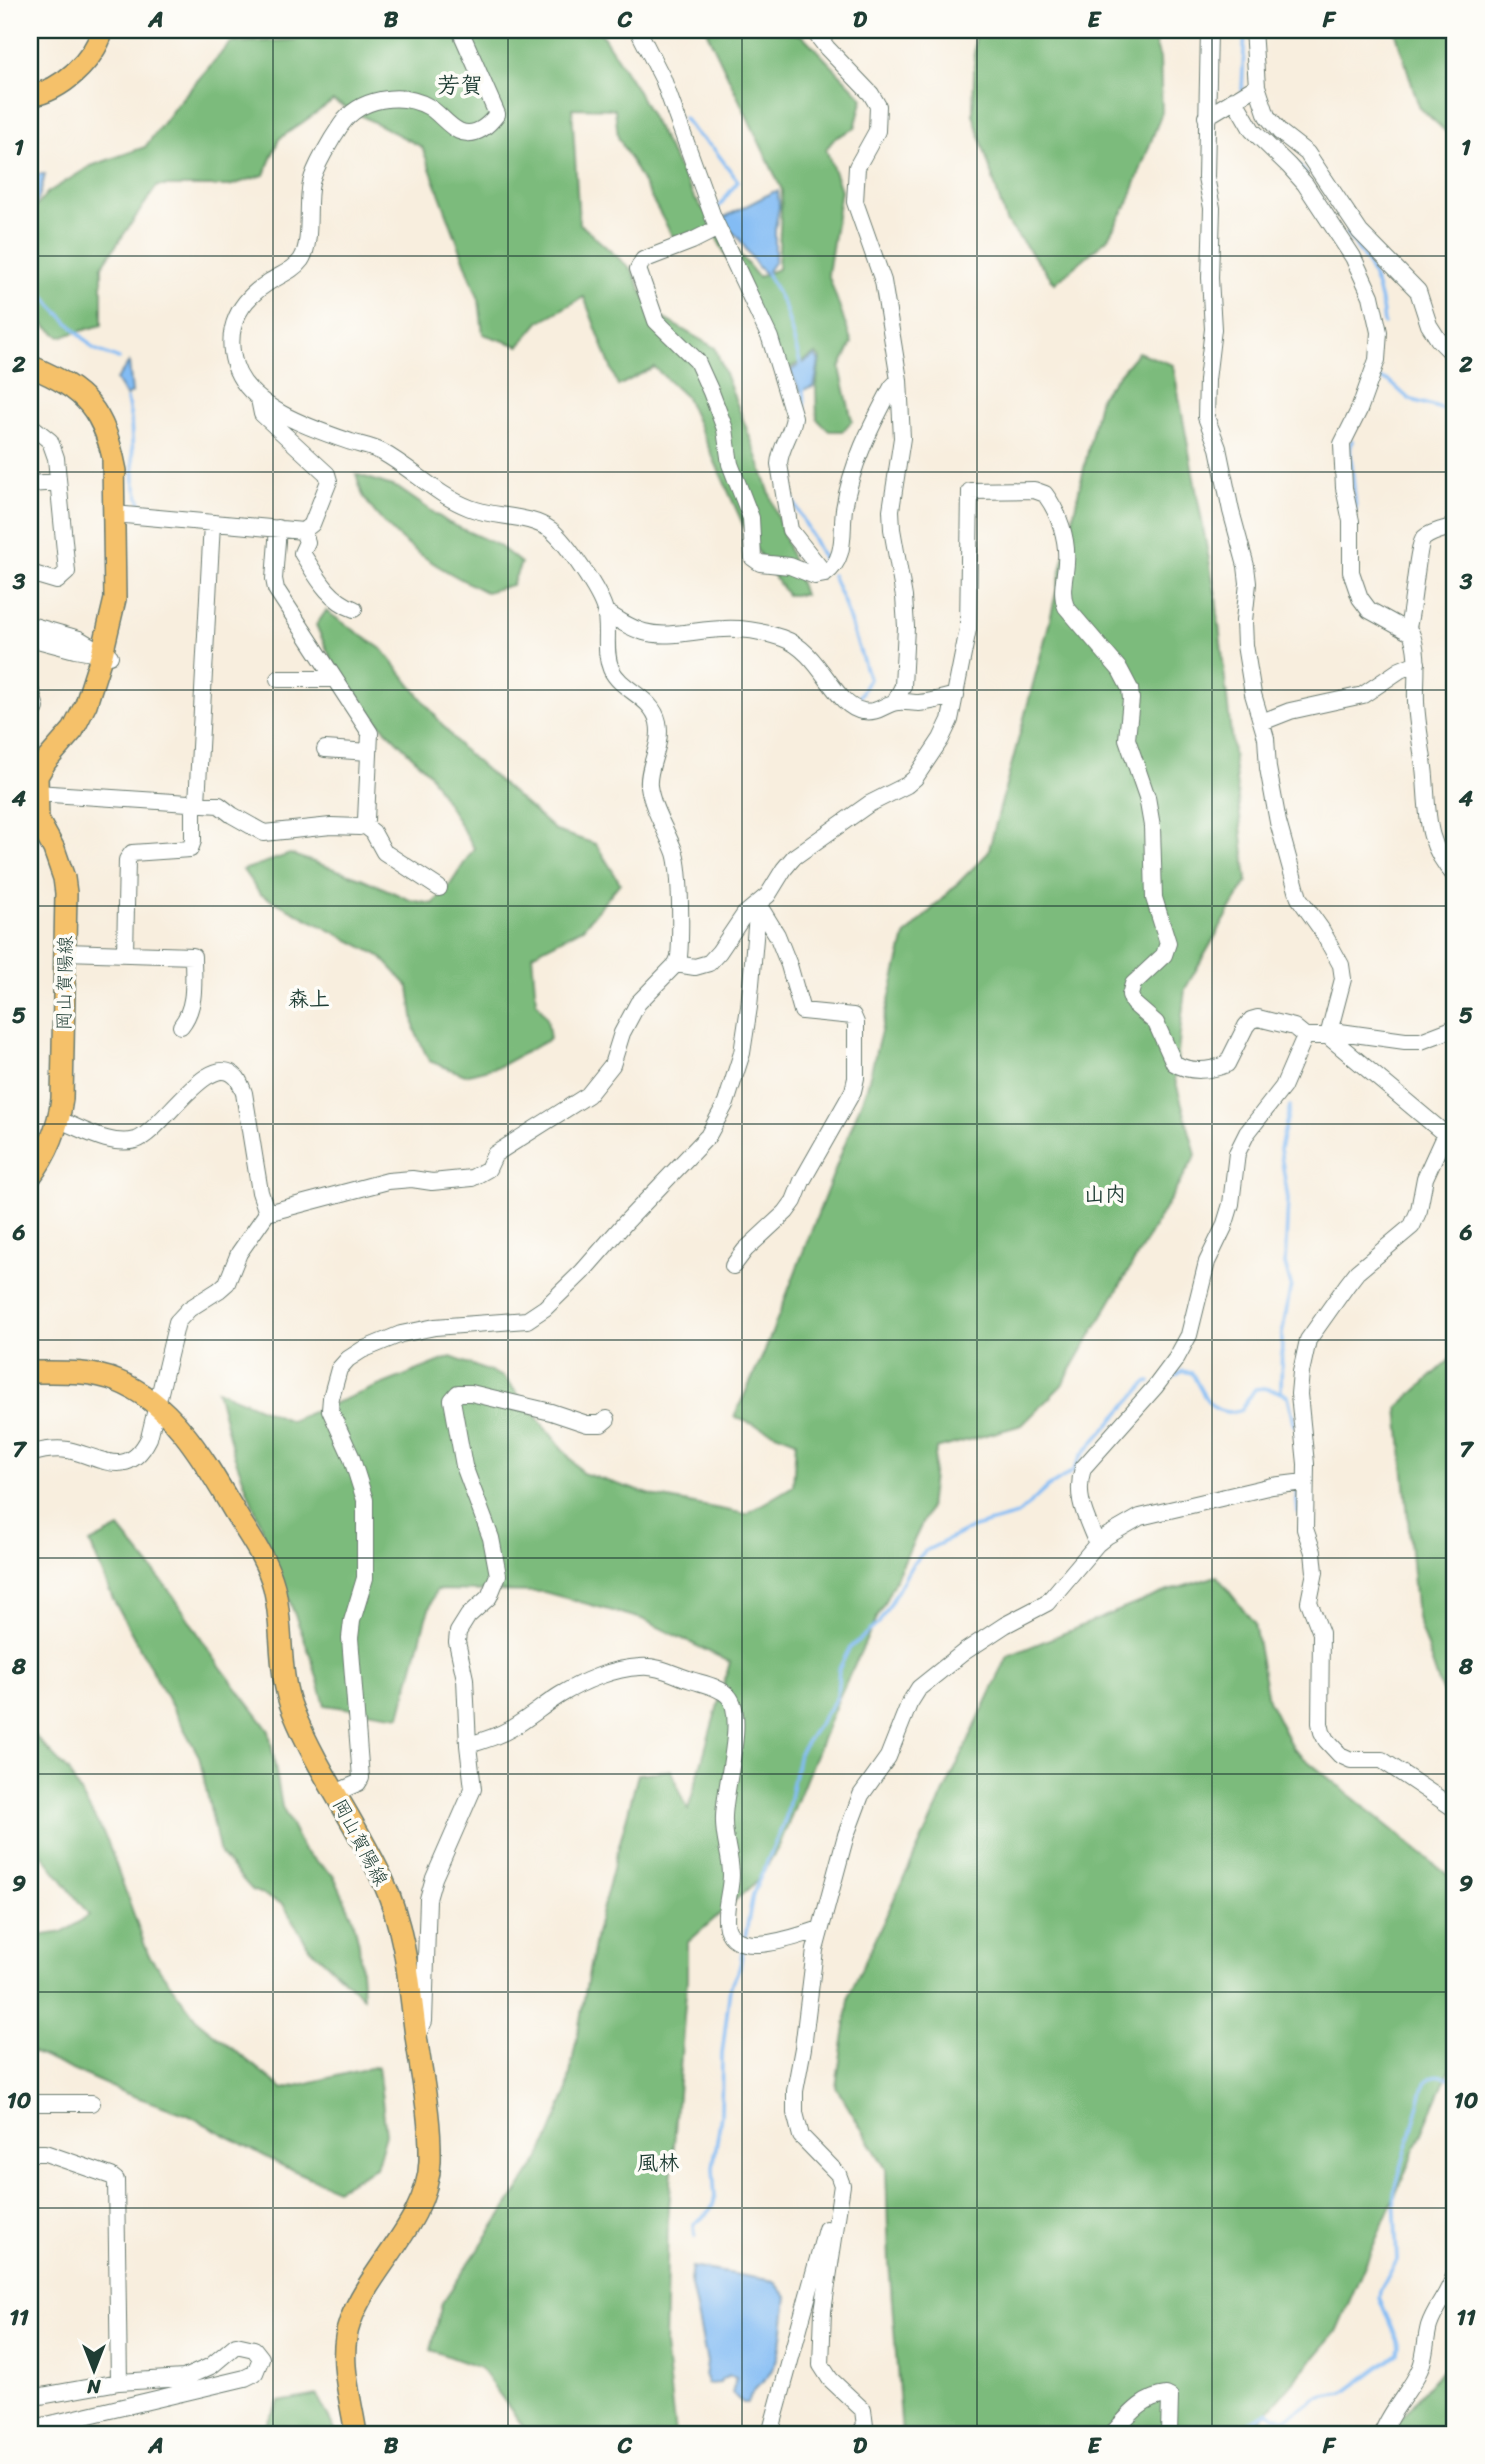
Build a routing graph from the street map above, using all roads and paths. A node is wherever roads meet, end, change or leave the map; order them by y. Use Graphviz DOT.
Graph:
graph roads {
  1 [pos="103,30"];
  2 [pos="460,30"];
  3 [pos="638,30"];
  4 [pos="813,30"];
  5 [pos="1209,30"];
  6 [pos="1253,30"];
  7 [pos="1244,93"];
  8 [pos="30,96"];
  9 [pos="1206,117"];
  10 [pos="718,228"];
  11 [pos="1356,243"];
  12 [pos="1455,356"];
  13 [pos="30,366"];
  14 [pos="899,380"];
  15 [pos="259,399"];
  16 [pos="30,425"];
  17 [pos="58,482"];
  18 [pos="30,484"];
  19 [pos="117,515"];
  20 [pos="212,523"];
  21 [pos="1455,526"];
  22 [pos="278,528"];
  23 [pos="303,531"];
  24 [pos="30,573"];
  25 [pos="825,574"];
  26 [pos="354,609"];
  27 [pos="606,612"];
  28 [pos="30,625"];
  29 [pos="1409,625"];
  30 [pos="30,638"];
  31 [pos="106,655"];
  32 [pos="1417,663"];
  33 [pos="278,679"];
  34 [pos="334,679"];
  35 [pos="30,692"];
  36 [pos="956,695"];
  37 [pos="895,702"];
  38 [pos="30,718"];
  39 [pos="1262,722"];
  40 [pos="325,749"];
  41 [pos="369,751"];
  42 [pos="35,798"];
  43 [pos="195,803"];
  44 [pos="364,825"];
  45 [pos="1455,876"];
  46 [pos="439,888"];
  47 [pos="758,904"];
  48 [pos="65,952"];
  49 [pos="125,953"];
  50 [pos="676,964"];
  51 [pos="181,1026"];
  52 [pos="1455,1028"];
  53 [pos="1305,1036"];
  54 [pos="1328,1036"];
  55 [pos="59,1119"];
  56 [pos="30,1177"];
  57 [pos="267,1213"];
  58 [pos="733,1266"];
  59 [pos="30,1372"];
  60 [pos="157,1408"];
  61 [pos="607,1419"];
  62 [pos="30,1454"];
  63 [pos="1298,1483"];
  64 [pos="1097,1544"];
  65 [pos="468,1745"];
  66 [pos="335,1793"];
  67 [pos="1455,1809"];
  68 [pos="820,1928"];
  69 [pos="416,2038"];
  70 [pos="30,2103"];
  71 [pos="92,2103"];
  72 [pos="30,2153"];
  73 [pos="836,2221"];
  74 [pos="1455,2273"];
  75 [pos="119,2382"];
  76 [pos="30,2398"];
  77 [pos="30,2429"];
  78 [pos="356,2434"];
  79 [pos="771,2434"];
  80 [pos="859,2434"];
  81 [pos="1112,2434"];
  82 [pos="1168,2434"];
  83 [pos="1382,2434"];
  1 -- 8 [label="main road"];
  2 -- 15 [label="street"];
  3 -- 10 [label="street"];
  4 -- 14 [label="street"];
  5 -- 9 [label="street"];
  6 -- 7 [label="street"];
  7 -- 9 [label="street"];
  7 -- 11 [label="street"];
  7 -- 11 [label="street"];
  9 -- 39 [label="street"];
  10 -- 25 [label="street"];
  10 -- 25 [label="street"];
  11 -- 12 [label="street"];
  11 -- 29 [label="street"];
  13 -- 19 [label="main road"];
  14 -- 25 [label="street"];
  14 -- 37 [label="street"];
  15 -- 23 [label="street"];
  15 -- 27 [label="street"];
  16 -- 17 [label="street"];
  17 -- 18 [label="street"];
  17 -- 24 [label="street"];
  19 -- 20 [label="street"];
  19 -- 31 [label="main road"];
  20 -- 22 [label="street"];
  20 -- 43 [label="street"];
  21 -- 29 [label="street"];
  22 -- 23 [label="street"];
  22 -- 34 [label="street"];
  23 -- 26 [label="street"];
  27 -- 37 [label="street"];
  27 -- 50 [label="street"];
  28 -- 31 [label="street"];
  29 -- 32 [label="street"];
  30 -- 31 [label="street"];
  31 -- 42 [label="main road"];
  32 -- 39 [label="street"];
  32 -- 45 [label="street"];
  33 -- 34 [label="street"];
  34 -- 41 [label="street"];
  35 -- 38 [label="street"];
  36 -- 37 [label="street"];
  36 -- 47 [label="street"];
  36 -- 53 [label="street"];
  39 -- 54 [label="street"];
  40 -- 41 [label="street"];
  41 -- 44 [label="street"];
  42 -- 43 [label="street"];
  42 -- 48 [label="main road, 岡山賀陽線"];
  43 -- 44 [label="street"];
  43 -- 49 [label="street"];
  44 -- 46 [label="street"];
  47 -- 50 [label="street"];
  47 -- 58 [label="street"];
  47 -- 66 [label="street"];
  48 -- 49 [label="street"];
  48 -- 55 [label="main road, 岡山賀陽線"];
  49 -- 51 [label="street"];
  50 -- 57 [label="street"];
  52 -- 54 [label="street"];
  53 -- 54 [label="street"];
  53 -- 64 [label="street"];
  54 -- 63 [label="street"];
  55 -- 56 [label="main road, 岡山賀陽線"];
  55 -- 57 [label="street"];
  57 -- 60 [label="street"];
  59 -- 60 [label="main road, 岡山賀陽線"];
  60 -- 62 [label="street"];
  60 -- 66 [label="main road, 岡山賀陽線"];
  61 -- 65 [label="street"];
  63 -- 64 [label="street"];
  63 -- 67 [label="street"];
  64 -- 68 [label="street"];
  65 -- 68 [label="street"];
  65 -- 69 [label="street"];
  66 -- 69 [label="main road, 岡山賀陽線"];
  68 -- 73 [label="street"];
  69 -- 78 [label="main road, 岡山賀陽線"];
  70 -- 71 [label="street"];
  72 -- 75 [label="street"];
  73 -- 79 [label="street"];
  73 -- 80 [label="street"];
  74 -- 83 [label="street"];
  75 -- 76 [label="street"];
  75 -- 77 [label="street"];
  81 -- 82 [label="street"];
}
